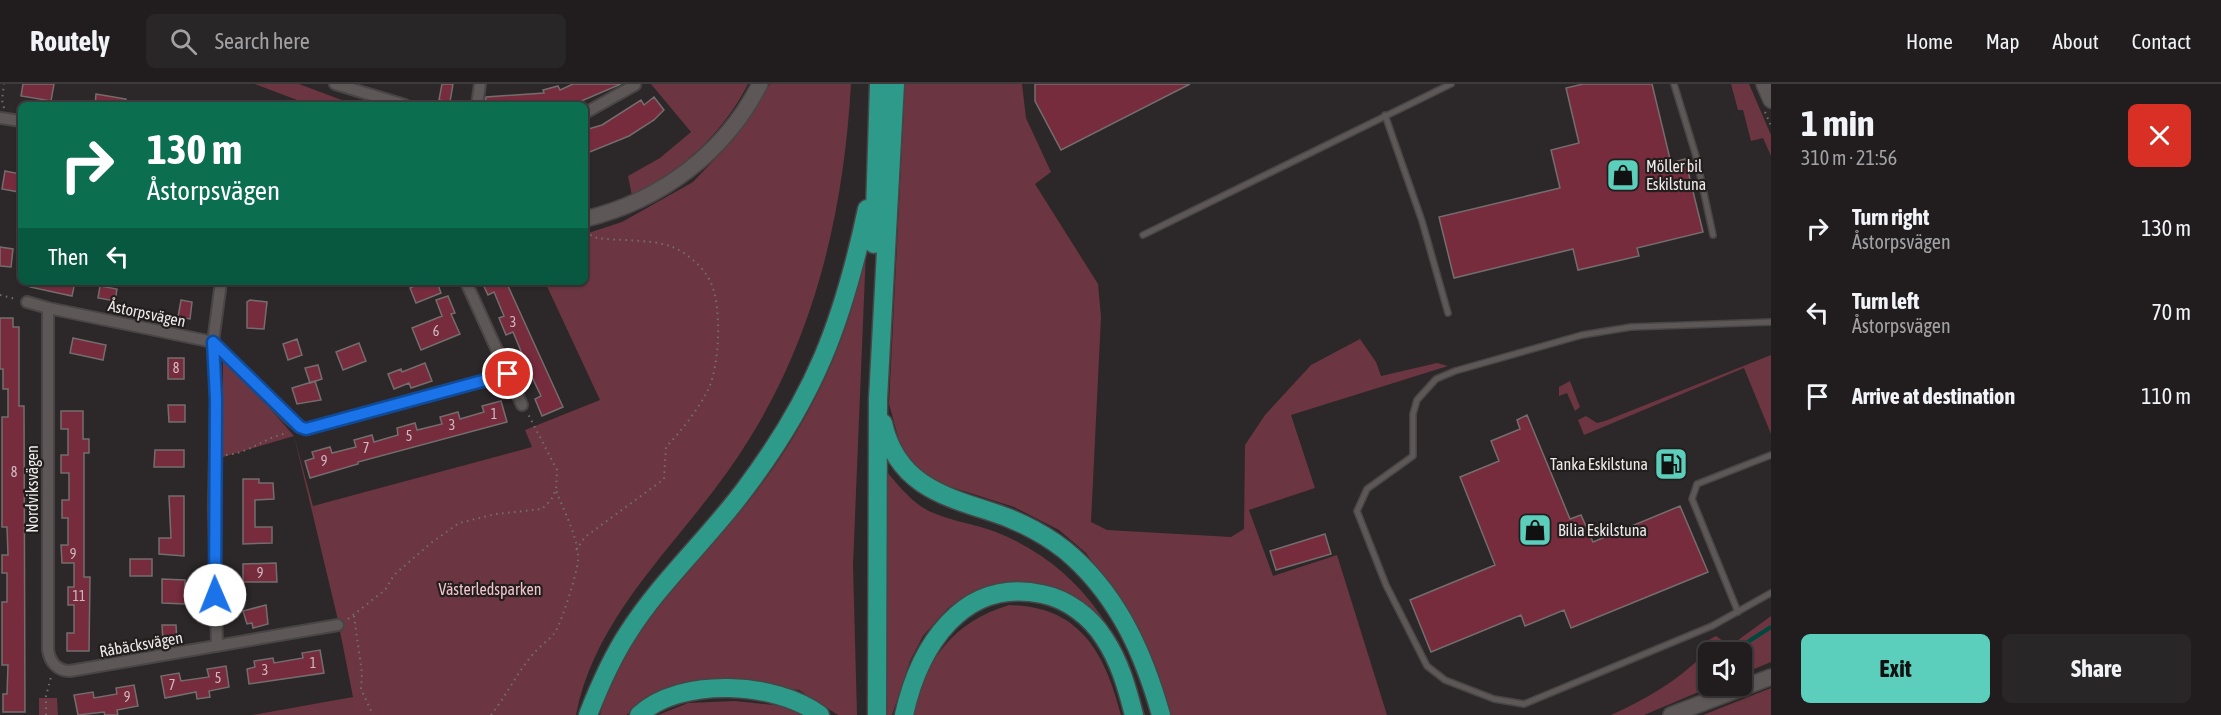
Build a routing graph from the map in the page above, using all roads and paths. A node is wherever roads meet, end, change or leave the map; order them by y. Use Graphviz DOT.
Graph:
graph roads {
  1 [pos="4,84"];
  2 [pos="335,84"];
  3 [pos="480,84"];
  4 [pos="760,84"];
  5 [pos="879,84"];
  6 [pos="895,84"];
  7 [pos="1451,84"];
  8 [pos="1674,84"];
  9 [pos="1764,84"];
  10 [pos="635,85"];
  11 [pos="1771,100"];
  12 [pos="395,102"];
  13 [pos="477,102"];
  14 [pos="588,111"];
  15 [pos="1385,115"];
  16 [pos="0,118"];
  17 [pos="17,121"];
  18 [pos="876,186"];
  19 [pos="588,218"];
  20 [pos="588,234"];
  21 [pos="1143,235"];
  22 [pos="1713,235"];
  23 [pos="221,285"];
  24 [pos="466,285"];
  25 [pos="0,296"];
  26 [pos="27,302"];
  27 [pos="48,308"];
  28 [pos="1448,313"];
  29 [pos="1771,322"];
  30 [pos="213,342"];
  31 [pos="508,374"];
  32 [pos="878,399"];
  33 [pos="522,405"];
  34 [pos="300,427"];
  35 [pos="1771,455"];
  36 [pos="215,456"];
  37 [pos="556,490"];
  38 [pos="576,550"];
  39 [pos="1771,593"];
  40 [pos="1738,612"];
  41 [pos="355,614"];
  42 [pos="338,626"];
  43 [pos="217,646"];
  44 [pos="56,667"];
  45 [pos="1771,676"];
  46 [pos="46,715"];
  47 [pos="373,715"];
  48 [pos="491,715"];
  49 [pos="588,715"];
  50 [pos="639,715"];
  51 [pos="820,715"];
  52 [pos="867,715"];
  53 [pos="877,715"];
  54 [pos="904,715"];
  55 [pos="1134,715"];
  56 [pos="1161,715"];
  57 [pos="1671,715"];
  1 -- 17 [label="path"];
  2 -- 12 [label="street"];
  3 -- 13 [label="street"];
  4 -- 19 [label="street"];
  5 -- 18 [label="highway"];
  6 -- 32 [label="highway"];
  7 -- 15 [label="lane"];
  8 -- 22 [label="lane"];
  9 -- 11 [label="street"];
  10 -- 14 [label="street"];
  15 -- 21 [label="lane"];
  15 -- 28 [label="lane"];
  16 -- 17 [label="street"];
  18 -- 49 [label="highway"];
  18 -- 52 [label="highway"];
  20 -- 38 [label="path"];
  23 -- 30 [label="street"];
  24 -- 31 [label="street"];
  25 -- 26 [label="path"];
  26 -- 27 [label="street, Åstorpsvägen"];
  27 -- 30 [label="street, Åstorpsvägen"];
  27 -- 44 [label="street, Nordviksvägen"];
  29 -- 40 [label="lane"];
  30 -- 34 [label="street"];
  30 -- 36 [label="street"];
  31 -- 33 [label="street"];
  31 -- 34 [label="street"];
  32 -- 53 [label="highway"];
  32 -- 56 [label="highway"];
  33 -- 37 [label="path"];
  34 -- 36 [label="path"];
  35 -- 40 [label="lane"];
  36 -- 43 [label="street"];
  37 -- 38 [label="path"];
  37 -- 41 [label="path"];
  38 -- 48 [label="path"];
  39 -- 40 [label="lane"];
  41 -- 42 [label="path"];
  41 -- 47 [label="path"];
  42 -- 43 [label="street, Råbäcksvägen"];
  43 -- 44 [label="street, Råbäcksvägen"];
  44 -- 46 [label="path"];
  45 -- 57 [label="street"];
  50 -- 51 [label="highway"];
  54 -- 55 [label="highway"];
}
